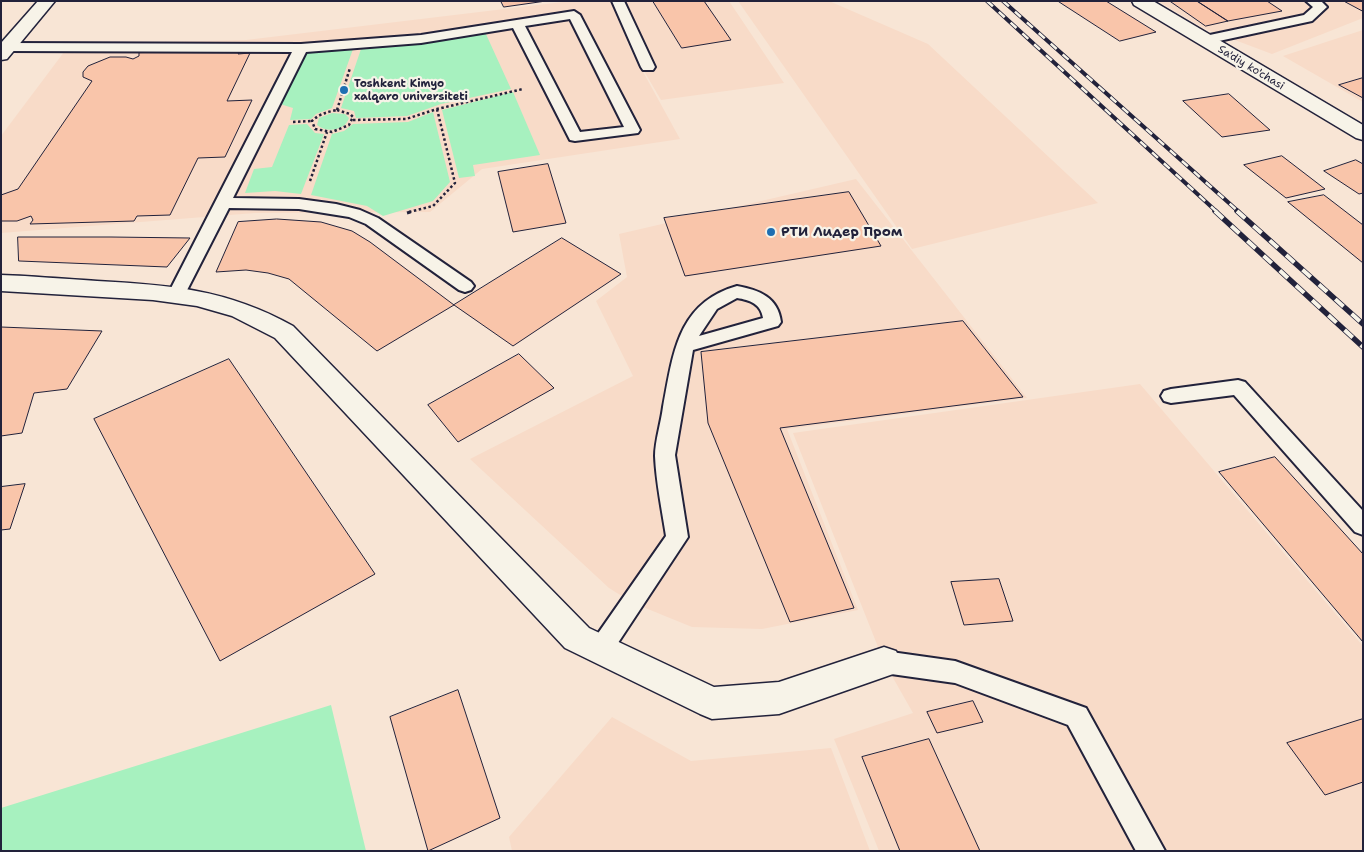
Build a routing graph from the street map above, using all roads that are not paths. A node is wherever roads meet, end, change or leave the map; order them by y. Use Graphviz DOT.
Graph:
graph roads {
  1 [pos="47,1"];
  2 [pos="618,1"];
  3 [pos="1140,1"];
  4 [pos="1312,1"];
  5 [pos="517,23"];
  6 [pos="1205,40"];
  7 [pos="301,48"];
  8 [pos="5,51"];
  9 [pos="648,67"];
  10 [pos="1363,134"];
  11 [pos="223,203"];
  12 [pos="1,283"];
  13 [pos="465,286"];
  14 [pos="177,294"];
  15 [pos="684,346"];
  16 [pos="1171,396"];
  17 [pos="1363,526"];
  18 [pos="600,650"];
  19 [pos="884,662"];
  20 [pos="1151,851"];
  1 -- 8 [label="street"];
  2 -- 9 [label="lane"];
  3 -- 6 [label="street, Sa'diy ko'chasi"];
  4 -- 6 [label="lane"];
  5 -- 5 [label="lane"];
  5 -- 7 [label="lane"];
  6 -- 10 [label="street, Sa'diy ko'chasi"];
  7 -- 8 [label="lane"];
  7 -- 11 [label="lane"];
  11 -- 13 [label="lane"];
  11 -- 14 [label="lane"];
  12 -- 14 [label="street"];
  14 -- 18 [label="street"];
  15 -- 18 [label="lane"];
  16 -- 17 [label="lane"];
  18 -- 19 [label="street"];
  19 -- 20 [label="lane"];
}
